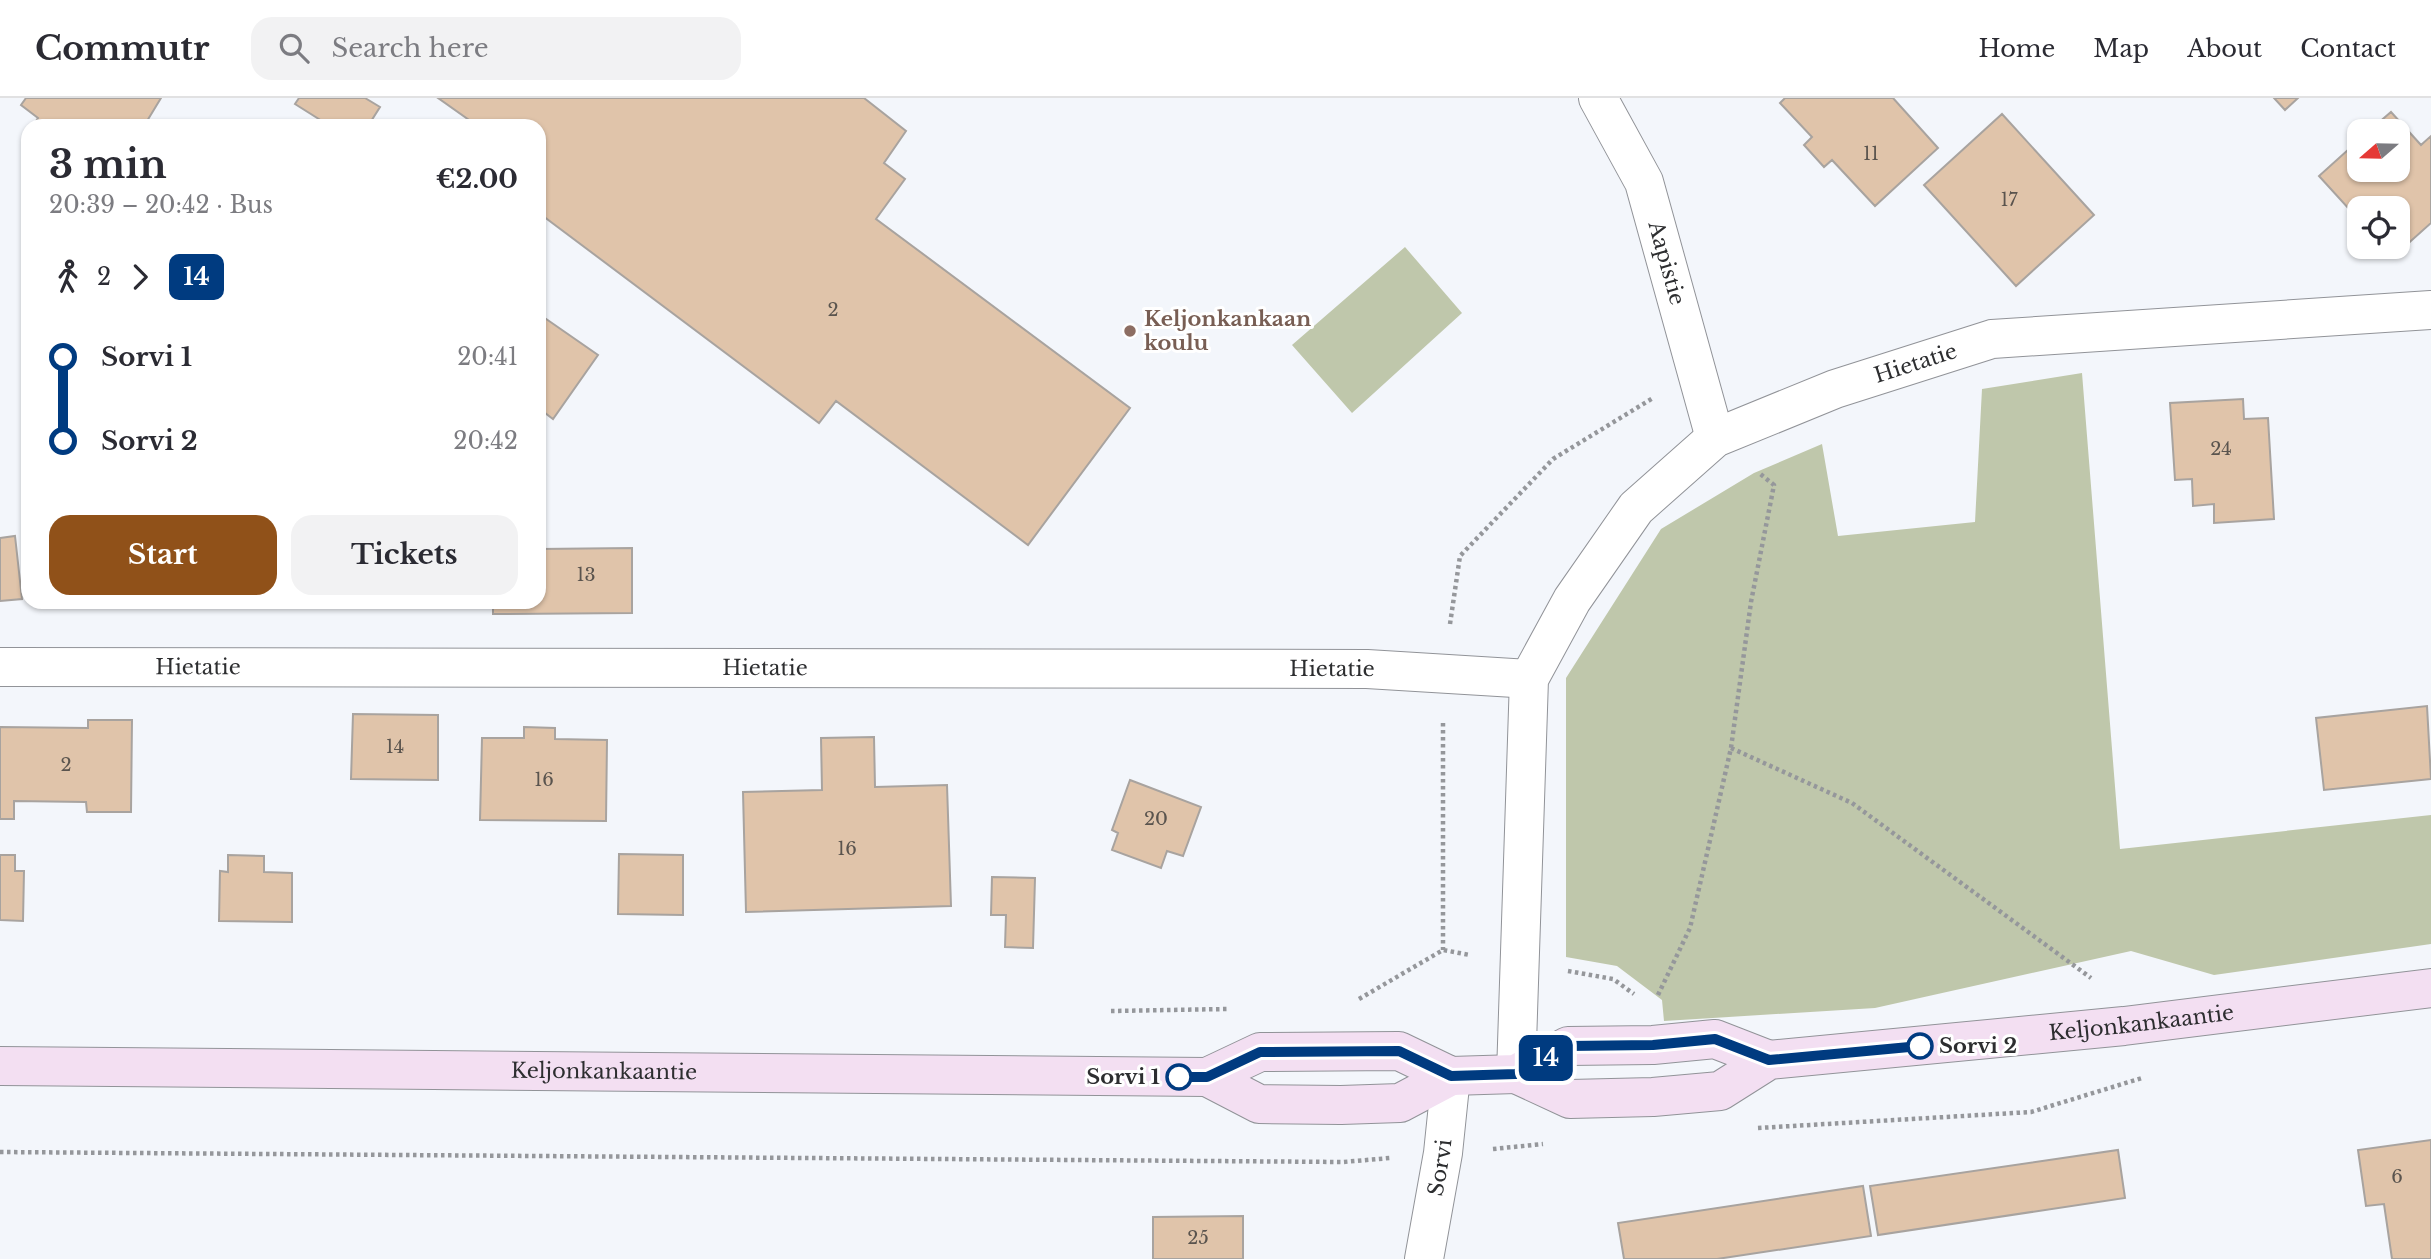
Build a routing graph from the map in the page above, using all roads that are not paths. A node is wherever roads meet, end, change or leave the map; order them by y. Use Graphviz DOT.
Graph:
graph roads {
  1 [pos="1598,98"];
  2 [pos="2431,310"];
  3 [pos="1715,438"];
  4 [pos="0,667"];
  5 [pos="1529,678"];
  6 [pos="2431,988"];
  7 [pos="1769,1060"];
  8 [pos="0,1066"];
  9 [pos="1516,1074"];
  10 [pos="1451,1076"];
  11 [pos="1207,1077"];
  12 [pos="1424,1259"];
  1 -- 3 [label="street, Aapistie"];
  2 -- 3 [label="street, Hietatie"];
  3 -- 5 [label="street, Hietatie"];
  4 -- 5 [label="street, Hietatie"];
  5 -- 9 [label="street, Hietatie"];
  6 -- 7 [label="main road, Keljonkankaantie"];
  7 -- 9 [label="main road, Keljonkankaantie"];
  7 -- 9 [label="main road, Keljonkankaantie"];
  8 -- 11 [label="main road, Keljonkankaantie"];
  9 -- 10 [label="main road, Keljonkankaantie"];
  10 -- 11 [label="main road, Keljonkankaantie"];
  10 -- 11 [label="main road, Keljonkankaantie"];
  10 -- 12 [label="street, Sorvi"];
}
